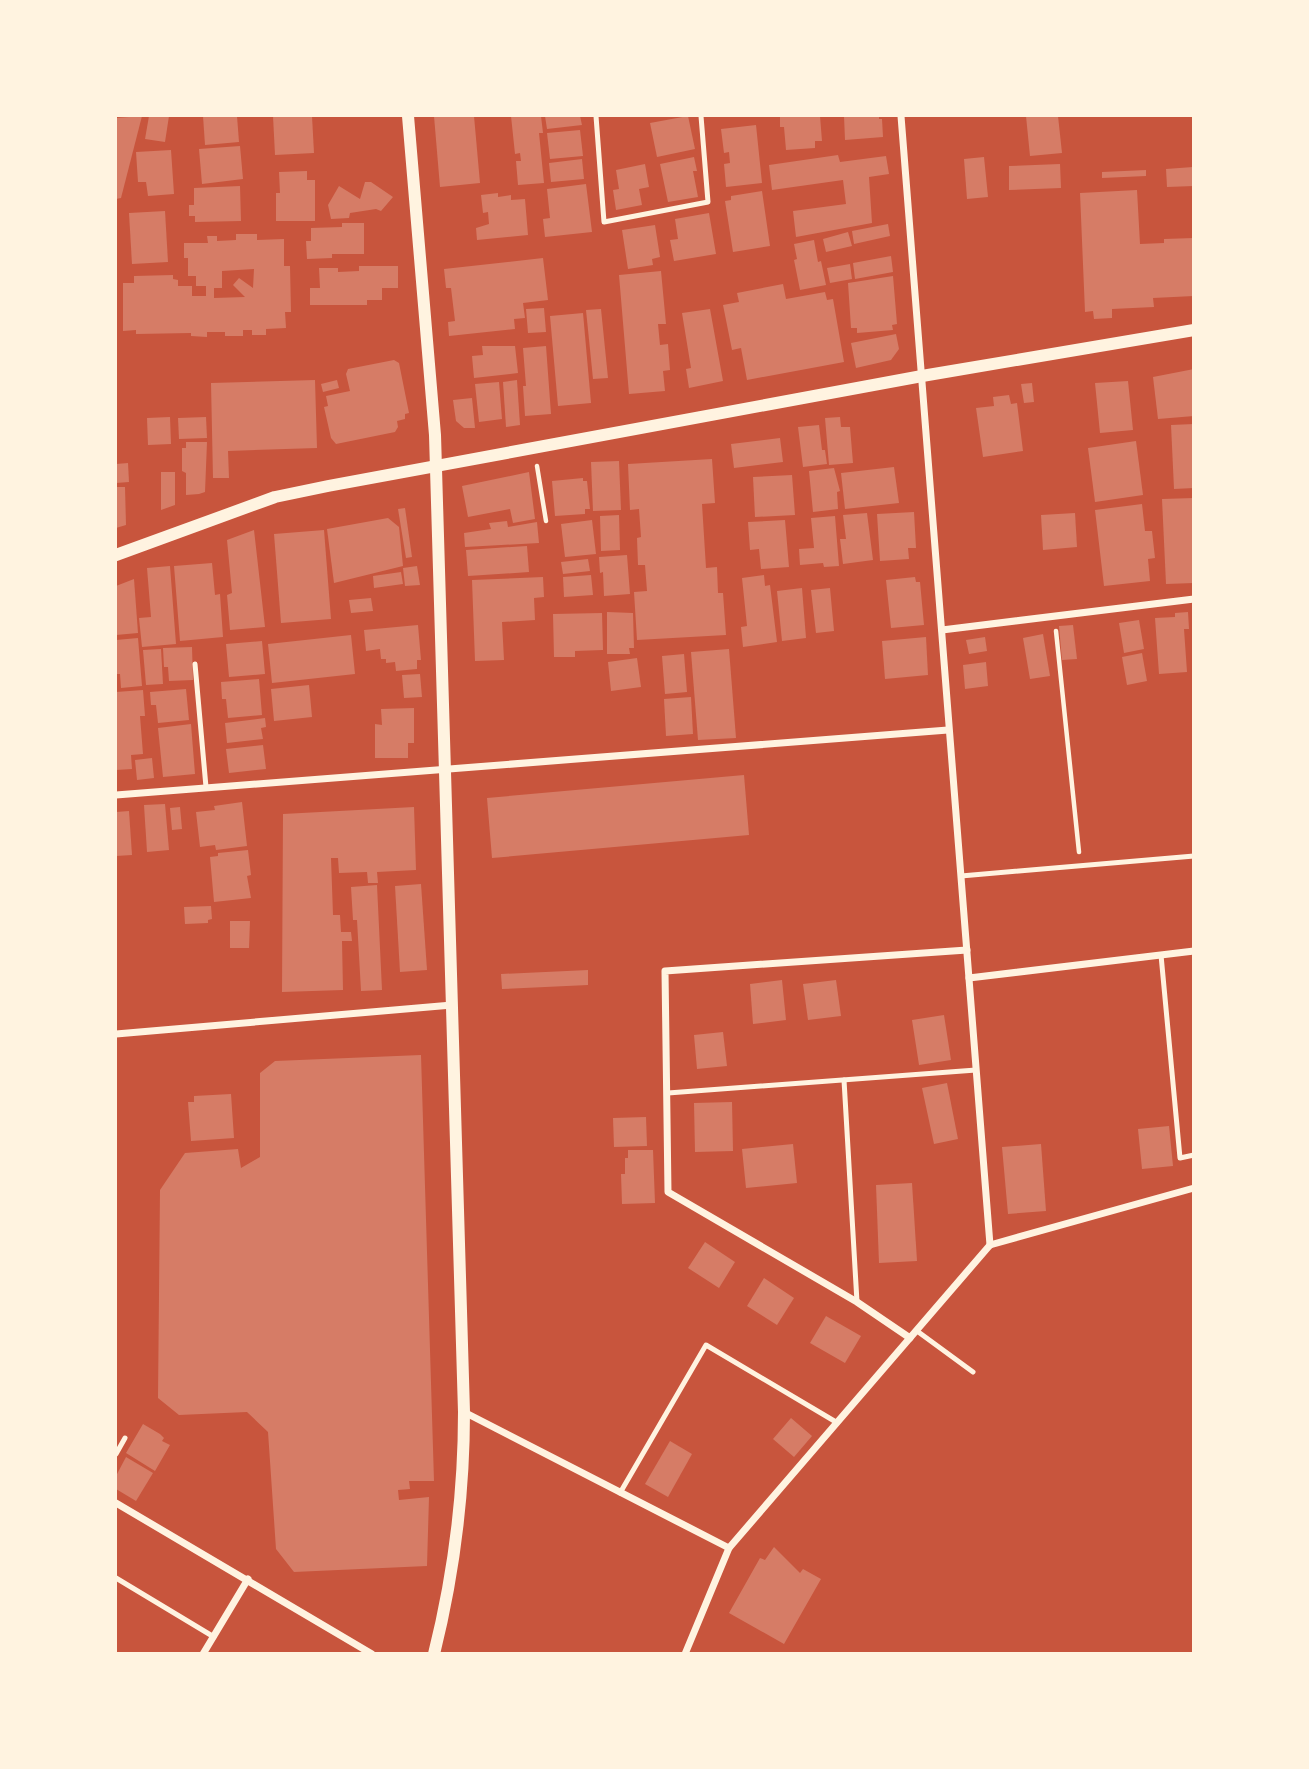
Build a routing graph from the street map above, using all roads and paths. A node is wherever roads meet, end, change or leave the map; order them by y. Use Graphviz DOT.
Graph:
graph roads {
  1 [pos="408,116"];
  2 [pos="596,116"];
  3 [pos="701,116"];
  4 [pos="901,116"];
  5 [pos="1194,330"];
  6 [pos="922,376"];
  7 [pos="534,447"];
  8 [pos="436,466"];
  9 [pos="545,521"];
  10 [pos="116,555"];
  11 [pos="1194,599"];
  12 [pos="1054,616"];
  13 [pos="942,630"];
  14 [pos="195,664"];
  15 [pos="948,730"];
  16 [pos="446,769"];
  17 [pos="206,787"];
  18 [pos="116,794"];
  19 [pos="1194,856"];
  20 [pos="1081,866"];
  21 [pos="961,876"];
  22 [pos="967,950"];
  23 [pos="1194,951"];
  24 [pos="1161,955"];
  25 [pos="969,978"];
  26 [pos="452,1005"];
  27 [pos="116,1034"];
  28 [pos="976,1070"];
  29 [pos="844,1080"];
  30 [pos="668,1093"];
  31 [pos="1194,1155"];
  32 [pos="1194,1188"];
  33 [pos="990,1245"];
  34 [pos="857,1302"];
  35 [pos="917,1331"];
  36 [pos="910,1338"];
  37 [pos="974,1372"];
  38 [pos="464,1412"];
  39 [pos="836,1422"];
  40 [pos="125,1438"];
  41 [pos="116,1454"];
  42 [pos="620,1493"];
  43 [pos="116,1503"];
  44 [pos="729,1548"];
  45 [pos="116,1578"];
  46 [pos="248,1579"];
  47 [pos="214,1637"];
  48 [pos="204,1654"];
  49 [pos="372,1654"];
  50 [pos="434,1654"];
  51 [pos="685,1654"];
  1 -- 8 [label="street"];
  2 -- 3 [label="lane"];
  4 -- 6 [label="street"];
  5 -- 6 [label="street"];
  6 -- 7 [label="street"];
  6 -- 13 [label="street"];
  7 -- 8 [label="street"];
  7 -- 9 [label="path"];
  8 -- 10 [label="street"];
  8 -- 16 [label="street"];
  11 -- 12 [label="street"];
  12 -- 13 [label="street"];
  12 -- 20 [label="path"];
  13 -- 15 [label="street"];
  14 -- 17 [label="lane"];
  15 -- 16 [label="street"];
  15 -- 21 [label="street"];
  16 -- 17 [label="street"];
  16 -- 26 [label="street"];
  17 -- 18 [label="street"];
  19 -- 20 [label="lane"];
  20 -- 21 [label="lane"];
  21 -- 22 [label="street"];
  22 -- 25 [label="street"];
  22 -- 30 [label="street"];
  23 -- 24 [label="street"];
  24 -- 25 [label="street"];
  24 -- 31 [label="lane"];
  25 -- 28 [label="street"];
  26 -- 27 [label="street"];
  26 -- 38 [label="street"];
  28 -- 29 [label="lane"];
  28 -- 33 [label="street"];
  29 -- 30 [label="lane"];
  29 -- 34 [label="lane"];
  30 -- 34 [label="street"];
  32 -- 33 [label="street"];
  33 -- 35 [label="street"];
  34 -- 36 [label="street"];
  35 -- 36 [label="street"];
  35 -- 37 [label="lane"];
  36 -- 39 [label="street"];
  38 -- 42 [label="street"];
  38 -- 50 [label="street"];
  39 -- 42 [label="lane"];
  39 -- 44 [label="street"];
  40 -- 41 [label="lane"];
  42 -- 44 [label="street"];
  43 -- 46 [label="street"];
  44 -- 51 [label="street"];
  45 -- 47 [label="lane"];
  46 -- 47 [label="street"];
  46 -- 49 [label="street"];
  47 -- 48 [label="street"];
}
